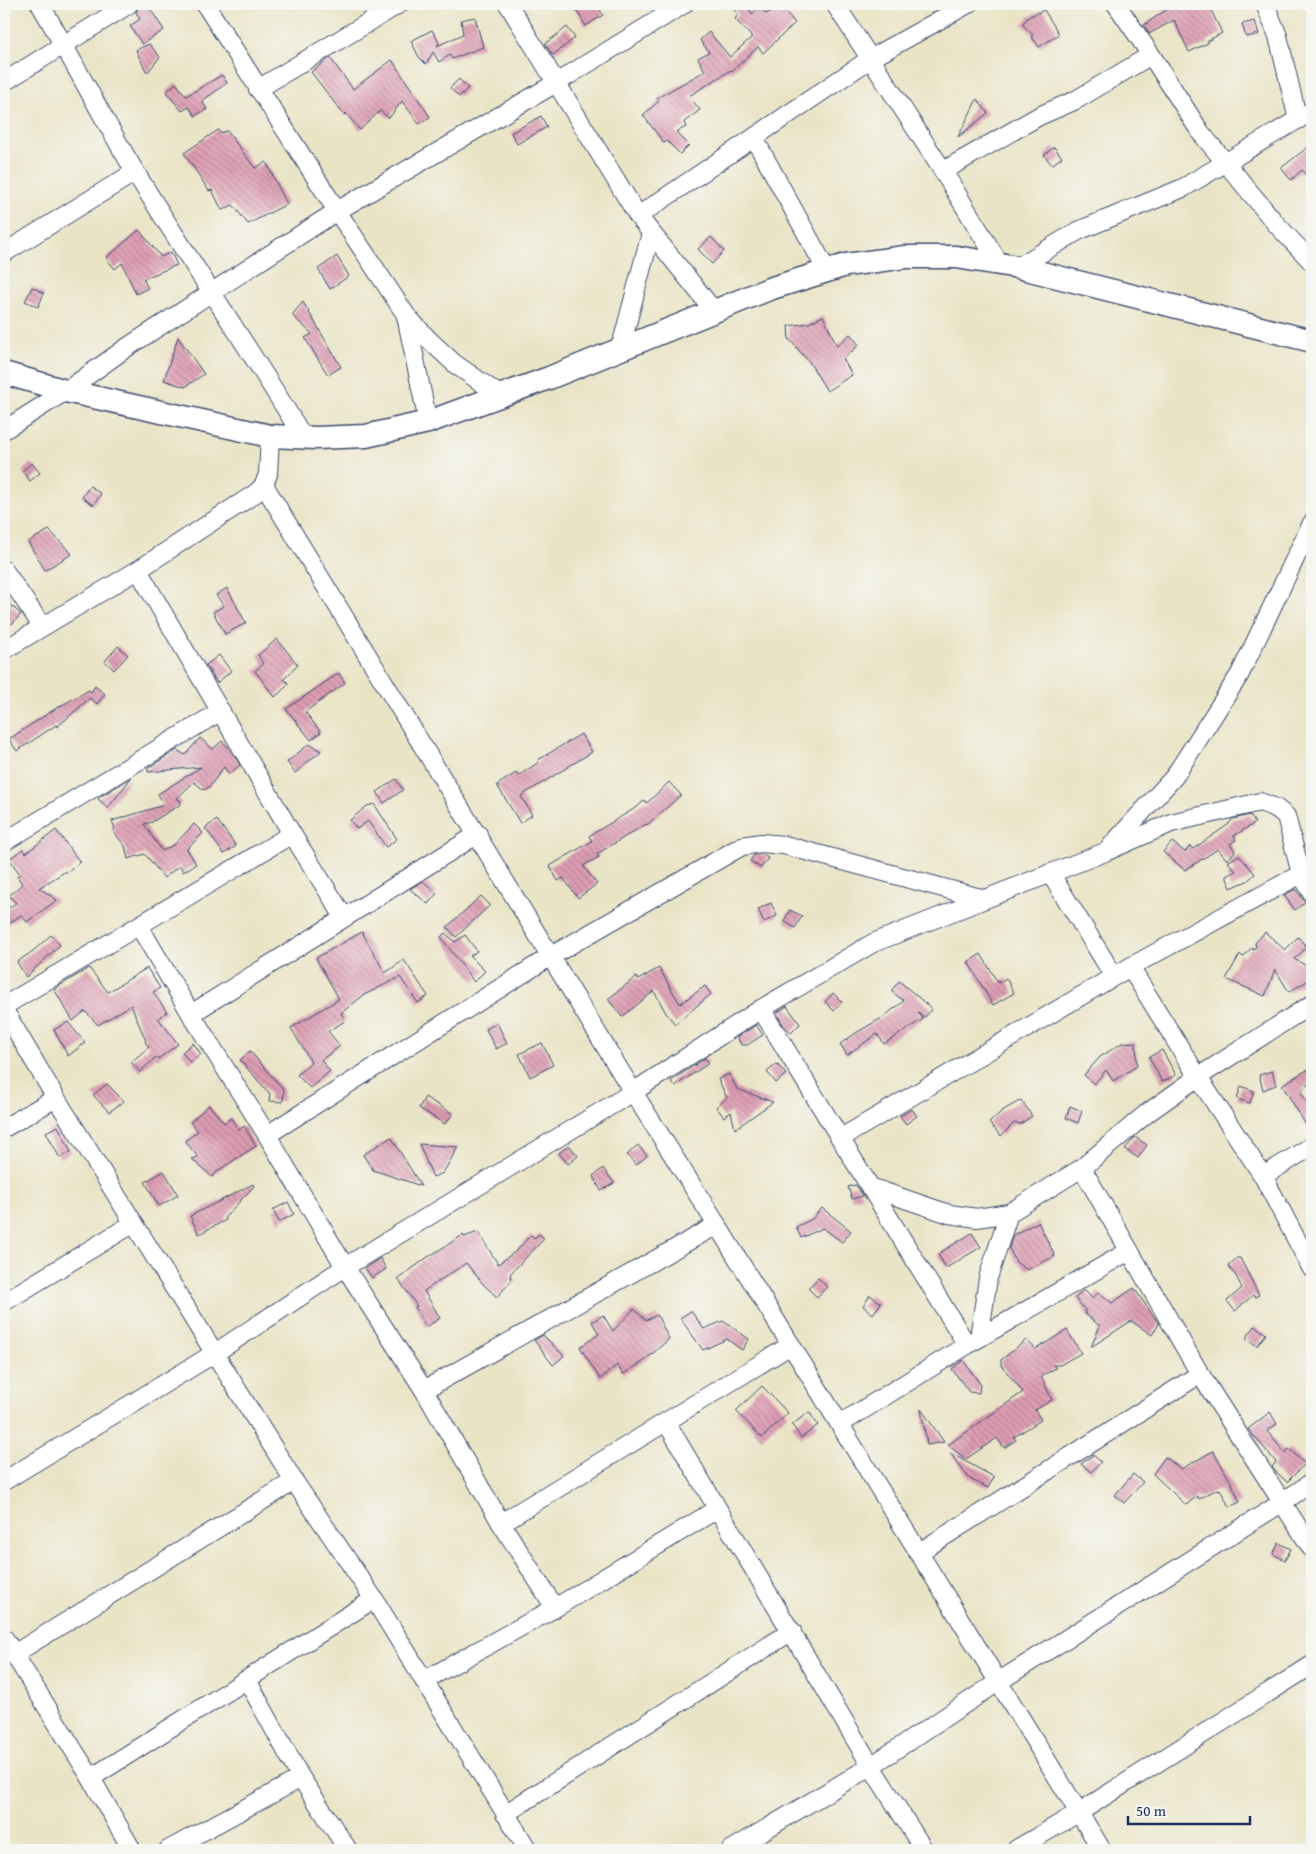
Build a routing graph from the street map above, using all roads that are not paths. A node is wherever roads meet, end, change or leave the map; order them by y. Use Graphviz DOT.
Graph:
graph roads {
  1 [pos="40,4"];
  2 [pos="129,4"];
  3 [pos="206,4"];
  4 [pos="399,4"];
  5 [pos="508,4"];
  6 [pos="684,4"];
  7 [pos="835,4"];
  8 [pos="968,4"];
  9 [pos="1116,4"];
  10 [pos="1264,4"];
  11 [pos="64,45"];
  12 [pos="1151,55"];
  13 [pos="870,60"];
  14 [pos="4,82"];
  15 [pos="556,83"];
  16 [pos="258,89"];
  17 [pos="1305,115"];
  18 [pos="754,138"];
  19 [pos="1226,164"];
  20 [pos="943,171"];
  21 [pos="135,172"];
  22 [pos="337,211"];
  23 [pos="638,216"];
  24 [pos="651,234"];
  25 [pos="4,253"];
  26 [pos="1312,262"];
  27 [pos="1009,265"];
  28 [pos="827,271"];
  29 [pos="210,292"];
  30 [pos="714,311"];
  31 [pos="406,315"];
  32 [pos="1312,341"];
  33 [pos="620,350"];
  34 [pos="4,373"];
  35 [pos="66,391"];
  36 [pos="501,396"];
  37 [pos="428,422"];
  38 [pos="4,430"];
  39 [pos="270,436"];
  40 [pos="302,437"];
  41 [pos="264,484"];
  42 [pos="1312,523"];
  43 [pos="4,570"];
  44 [pos="138,570"];
  45 [pos="42,626"];
  46 [pos="4,650"];
  47 [pos="221,710"];
  48 [pos="292,834"];
  49 [pos="478,834"];
  50 [pos="4,842"];
  51 [pos="1105,852"];
  52 [pos="1050,873"];
  53 [pos="1307,873"];
  54 [pos="1312,893"];
  55 [pos="984,899"];
  56 [pos="344,917"];
  57 [pos="139,926"];
  58 [pos="551,956"];
  59 [pos="1130,967"];
  60 [pos="1114,976"];
  61 [pos="1312,1004"];
  62 [pos="4,1006"];
  63 [pos="761,1009"];
  64 [pos="4,1010"];
  65 [pos="191,1014"];
  66 [pos="1198,1077"];
  67 [pos="633,1092"];
  68 [pos="56,1098"];
  69 [pos="4,1128"];
  70 [pos="267,1135"];
  71 [pos="840,1138"];
  72 [pos="1312,1146"];
  73 [pos="1082,1168"];
  74 [pos="1263,1176"];
  75 [pos="870,1187"];
  76 [pos="1009,1213"];
  77 [pos="134,1223"];
  78 [pos="717,1225"];
  79 [pos="1129,1251"];
  80 [pos="345,1267"];
  81 [pos="1312,1269"];
  82 [pos="4,1302"];
  83 [pos="973,1341"];
  84 [pos="791,1345"];
  85 [pos="215,1353"];
  86 [pos="1200,1374"];
  87 [pos="424,1390"];
  88 [pos="666,1422"];
  89 [pos="840,1424"];
  90 [pos="294,1481"];
  91 [pos="4,1482"];
  92 [pos="1312,1482"];
  93 [pos="1283,1502"];
  94 [pos="717,1509"];
  95 [pos="501,1523"];
  96 [pos="1312,1549"];
  97 [pos="918,1553"];
  98 [pos="374,1599"];
  99 [pos="555,1608"];
  100 [pos="792,1631"];
  101 [pos="4,1638"];
  102 [pos="14,1654"];
  103 [pos="1312,1666"];
  104 [pos="247,1680"];
  105 [pos="425,1680"];
  106 [pos="998,1682"];
  107 [pos="871,1766"];
  108 [pos="91,1778"];
  109 [pos="301,1778"];
  110 [pos="1078,1813"];
  111 [pos="505,1814"];
  112 [pos="132,1850"];
  113 [pos="168,1850"];
  114 [pos="348,1850"];
  115 [pos="528,1850"];
  116 [pos="731,1850"];
  117 [pos="924,1850"];
  118 [pos="1015,1850"];
  119 [pos="1102,1850"];
  1 -- 11 [label="street"];
  2 -- 11 [label="street"];
  3 -- 16 [label="street"];
  4 -- 16 [label="street"];
  5 -- 15 [label="street"];
  6 -- 15 [label="street"];
  7 -- 13 [label="street"];
  8 -- 13 [label="street"];
  9 -- 12 [label="street"];
  10 -- 17 [label="street"];
  11 -- 14 [label="street"];
  11 -- 21 [label="street"];
  12 -- 19 [label="street"];
  12 -- 20 [label="street"];
  13 -- 18 [label="street"];
  13 -- 20 [label="street"];
  15 -- 22 [label="street"];
  15 -- 23 [label="street"];
  16 -- 22 [label="street"];
  17 -- 19 [label="street"];
  18 -- 23 [label="street"];
  18 -- 28 [label="street"];
  19 -- 26 [label="street"];
  19 -- 27 [label="street"];
  20 -- 27 [label="street"];
  21 -- 25 [label="street"];
  21 -- 29 [label="street"];
  22 -- 29 [label="street"];
  22 -- 31 [label="street"];
  23 -- 24 [label="street"];
  24 -- 30 [label="street"];
  24 -- 33 [label="street"];
  27 -- 28 [label="main road"];
  27 -- 32 [label="main road"];
  28 -- 30 [label="main road"];
  29 -- 35 [label="street"];
  29 -- 40 [label="street"];
  30 -- 33 [label="main road"];
  31 -- 36 [label="street"];
  31 -- 37 [label="street"];
  33 -- 36 [label="main road"];
  34 -- 35 [label="main road"];
  35 -- 38 [label="street"];
  35 -- 39 [label="main road"];
  36 -- 37 [label="main road"];
  37 -- 40 [label="main road"];
  39 -- 40 [label="main road"];
  39 -- 41 [label="street"];
  41 -- 44 [label="street"];
  41 -- 49 [label="street"];
  42 -- 51 [label="street"];
  43 -- 45 [label="street"];
  44 -- 45 [label="street"];
  44 -- 47 [label="street"];
  45 -- 46 [label="street"];
  47 -- 48 [label="street"];
  47 -- 50 [label="street"];
  48 -- 56 [label="street"];
  48 -- 57 [label="street"];
  49 -- 56 [label="street"];
  49 -- 58 [label="street"];
  51 -- 52 [label="street"];
  51 -- 53 [label="street"];
  52 -- 55 [label="street"];
  52 -- 60 [label="street"];
  53 -- 54 [label="street"];
  53 -- 59 [label="street"];
  55 -- 58 [label="street"];
  55 -- 63 [label="street"];
  56 -- 65 [label="street"];
  57 -- 62 [label="street"];
  57 -- 65 [label="street"];
  58 -- 67 [label="street"];
  58 -- 70 [label="street"];
  59 -- 60 [label="street"];
  59 -- 66 [label="street"];
  60 -- 71 [label="street"];
  61 -- 66 [label="street"];
  63 -- 67 [label="street"];
  63 -- 71 [label="street"];
  64 -- 68 [label="street"];
  65 -- 70 [label="street"];
  66 -- 73 [label="street"];
  66 -- 74 [label="street"];
  67 -- 78 [label="street"];
  67 -- 80 [label="street"];
  68 -- 69 [label="street"];
  68 -- 77 [label="street"];
  70 -- 80 [label="street"];
  71 -- 75 [label="street"];
  72 -- 74 [label="street"];
  73 -- 76 [label="street"];
  73 -- 79 [label="street"];
  74 -- 81 [label="street"];
  75 -- 76 [label="street"];
  75 -- 83 [label="street"];
  76 -- 83 [label="street"];
  77 -- 82 [label="street"];
  77 -- 85 [label="street"];
  78 -- 84 [label="street"];
  78 -- 87 [label="street"];
  79 -- 83 [label="street"];
  79 -- 86 [label="street"];
  80 -- 85 [label="street"];
  80 -- 87 [label="street"];
  83 -- 89 [label="street"];
  84 -- 88 [label="street"];
  84 -- 89 [label="street"];
  85 -- 90 [label="street"];
  85 -- 91 [label="street"];
  86 -- 93 [label="street"];
  86 -- 97 [label="street"];
  87 -- 95 [label="street"];
  88 -- 94 [label="street"];
  88 -- 95 [label="street"];
  89 -- 97 [label="street"];
  90 -- 98 [label="street"];
  90 -- 102 [label="street"];
  92 -- 93 [label="street"];
  93 -- 96 [label="street"];
  93 -- 106 [label="street"];
  94 -- 99 [label="street"];
  94 -- 100 [label="street"];
  95 -- 99 [label="street"];
  97 -- 106 [label="street"];
  98 -- 104 [label="street"];
  98 -- 105 [label="street"];
  99 -- 105 [label="street"];
  100 -- 107 [label="street"];
  100 -- 111 [label="street"];
  101 -- 102 [label="street"];
  102 -- 108 [label="street"];
  103 -- 110 [label="street"];
  104 -- 108 [label="street"];
  104 -- 109 [label="street"];
  105 -- 111 [label="street"];
  106 -- 107 [label="street"];
  106 -- 110 [label="street"];
  107 -- 116 [label="street"];
  107 -- 117 [label="street"];
  108 -- 112 [label="street"];
  109 -- 113 [label="street"];
  109 -- 114 [label="street"];
  110 -- 118 [label="street"];
  110 -- 119 [label="street"];
  111 -- 115 [label="street"];
}
